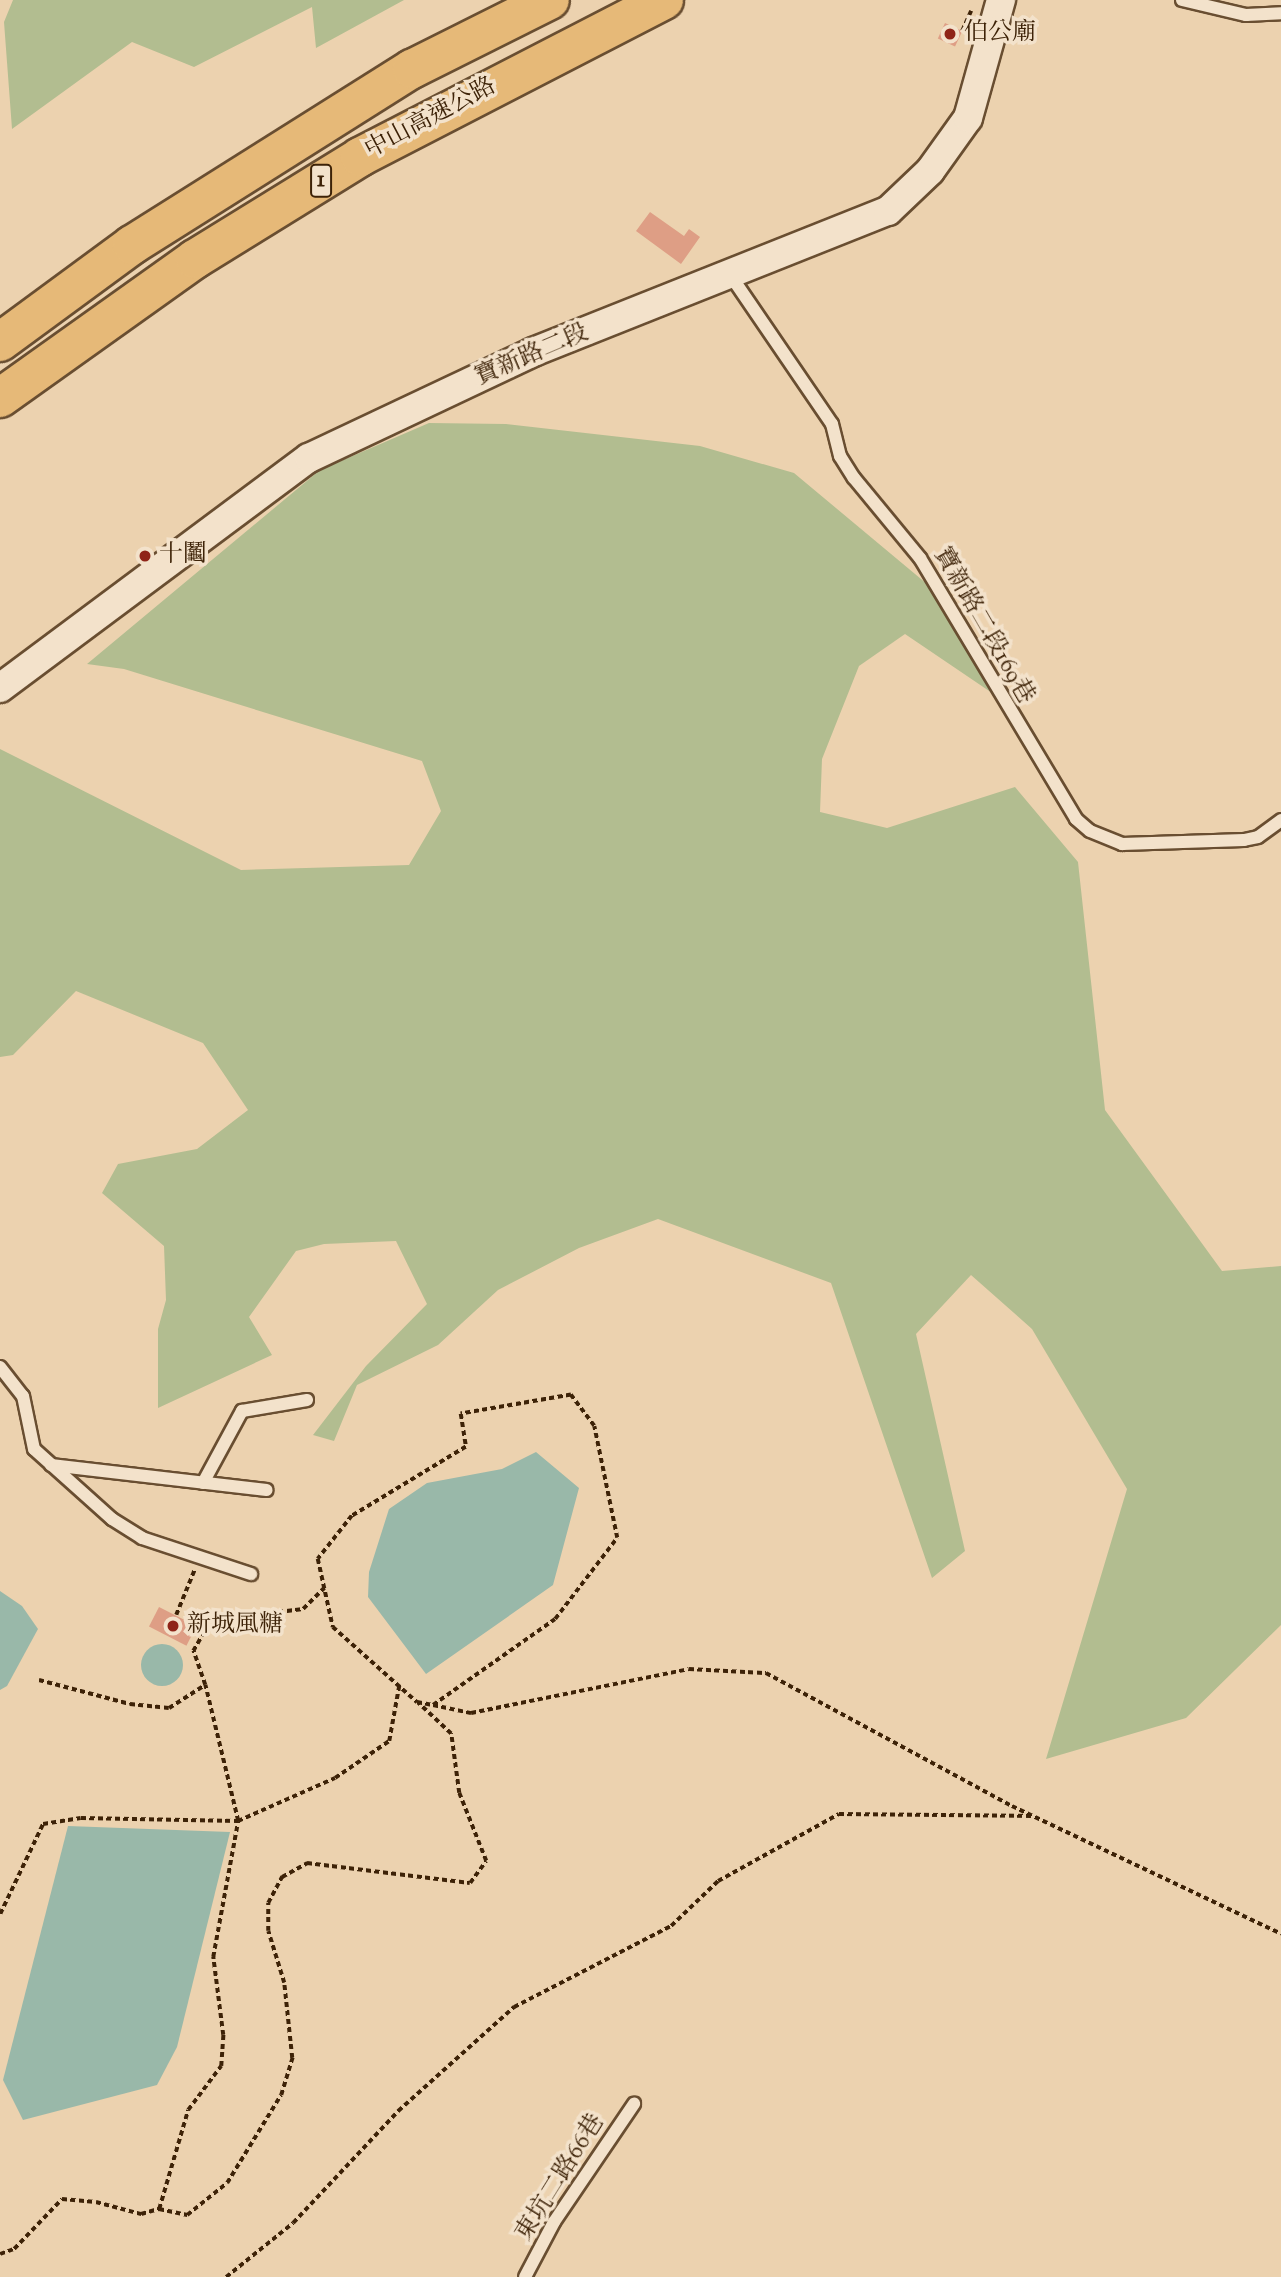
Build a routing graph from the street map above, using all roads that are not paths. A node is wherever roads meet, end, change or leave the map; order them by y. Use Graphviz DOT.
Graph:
graph roads {
  1 [pos="550,0"];
  2 [pos="664,0"];
  3 [pos="1001,0"];
  4 [pos="1182,0"];
  5 [pos="1281,13"];
  6 [pos="731,276"];
  7 [pos="0,342"];
  8 [pos="0,398"];
  9 [pos="0,688"];
  10 [pos="1281,820"];
  11 [pos="0,1367"];
  12 [pos="307,1400"];
  13 [pos="51,1465"];
  14 [pos="203,1483"];
  15 [pos="267,1490"];
  16 [pos="251,1574"];
  17 [pos="634,2104"];
  18 [pos="525,2277"];
  1 -- 7 [label="highway, 中山高速公路 / 1"];
  2 -- 8 [label="highway, 中山高速公路 / 1"];
  3 -- 6 [label="street, 寶新路二段"];
  4 -- 5 [label="lane"];
  6 -- 9 [label="street, 寶新路二段"];
  6 -- 10 [label="lane, 寶新路二段169巷"];
  11 -- 13 [label="lane"];
  12 -- 14 [label="lane"];
  13 -- 14 [label="lane"];
  13 -- 16 [label="lane"];
  14 -- 15 [label="lane"];
  17 -- 18 [label="lane, 東坑二路66巷"];
}
